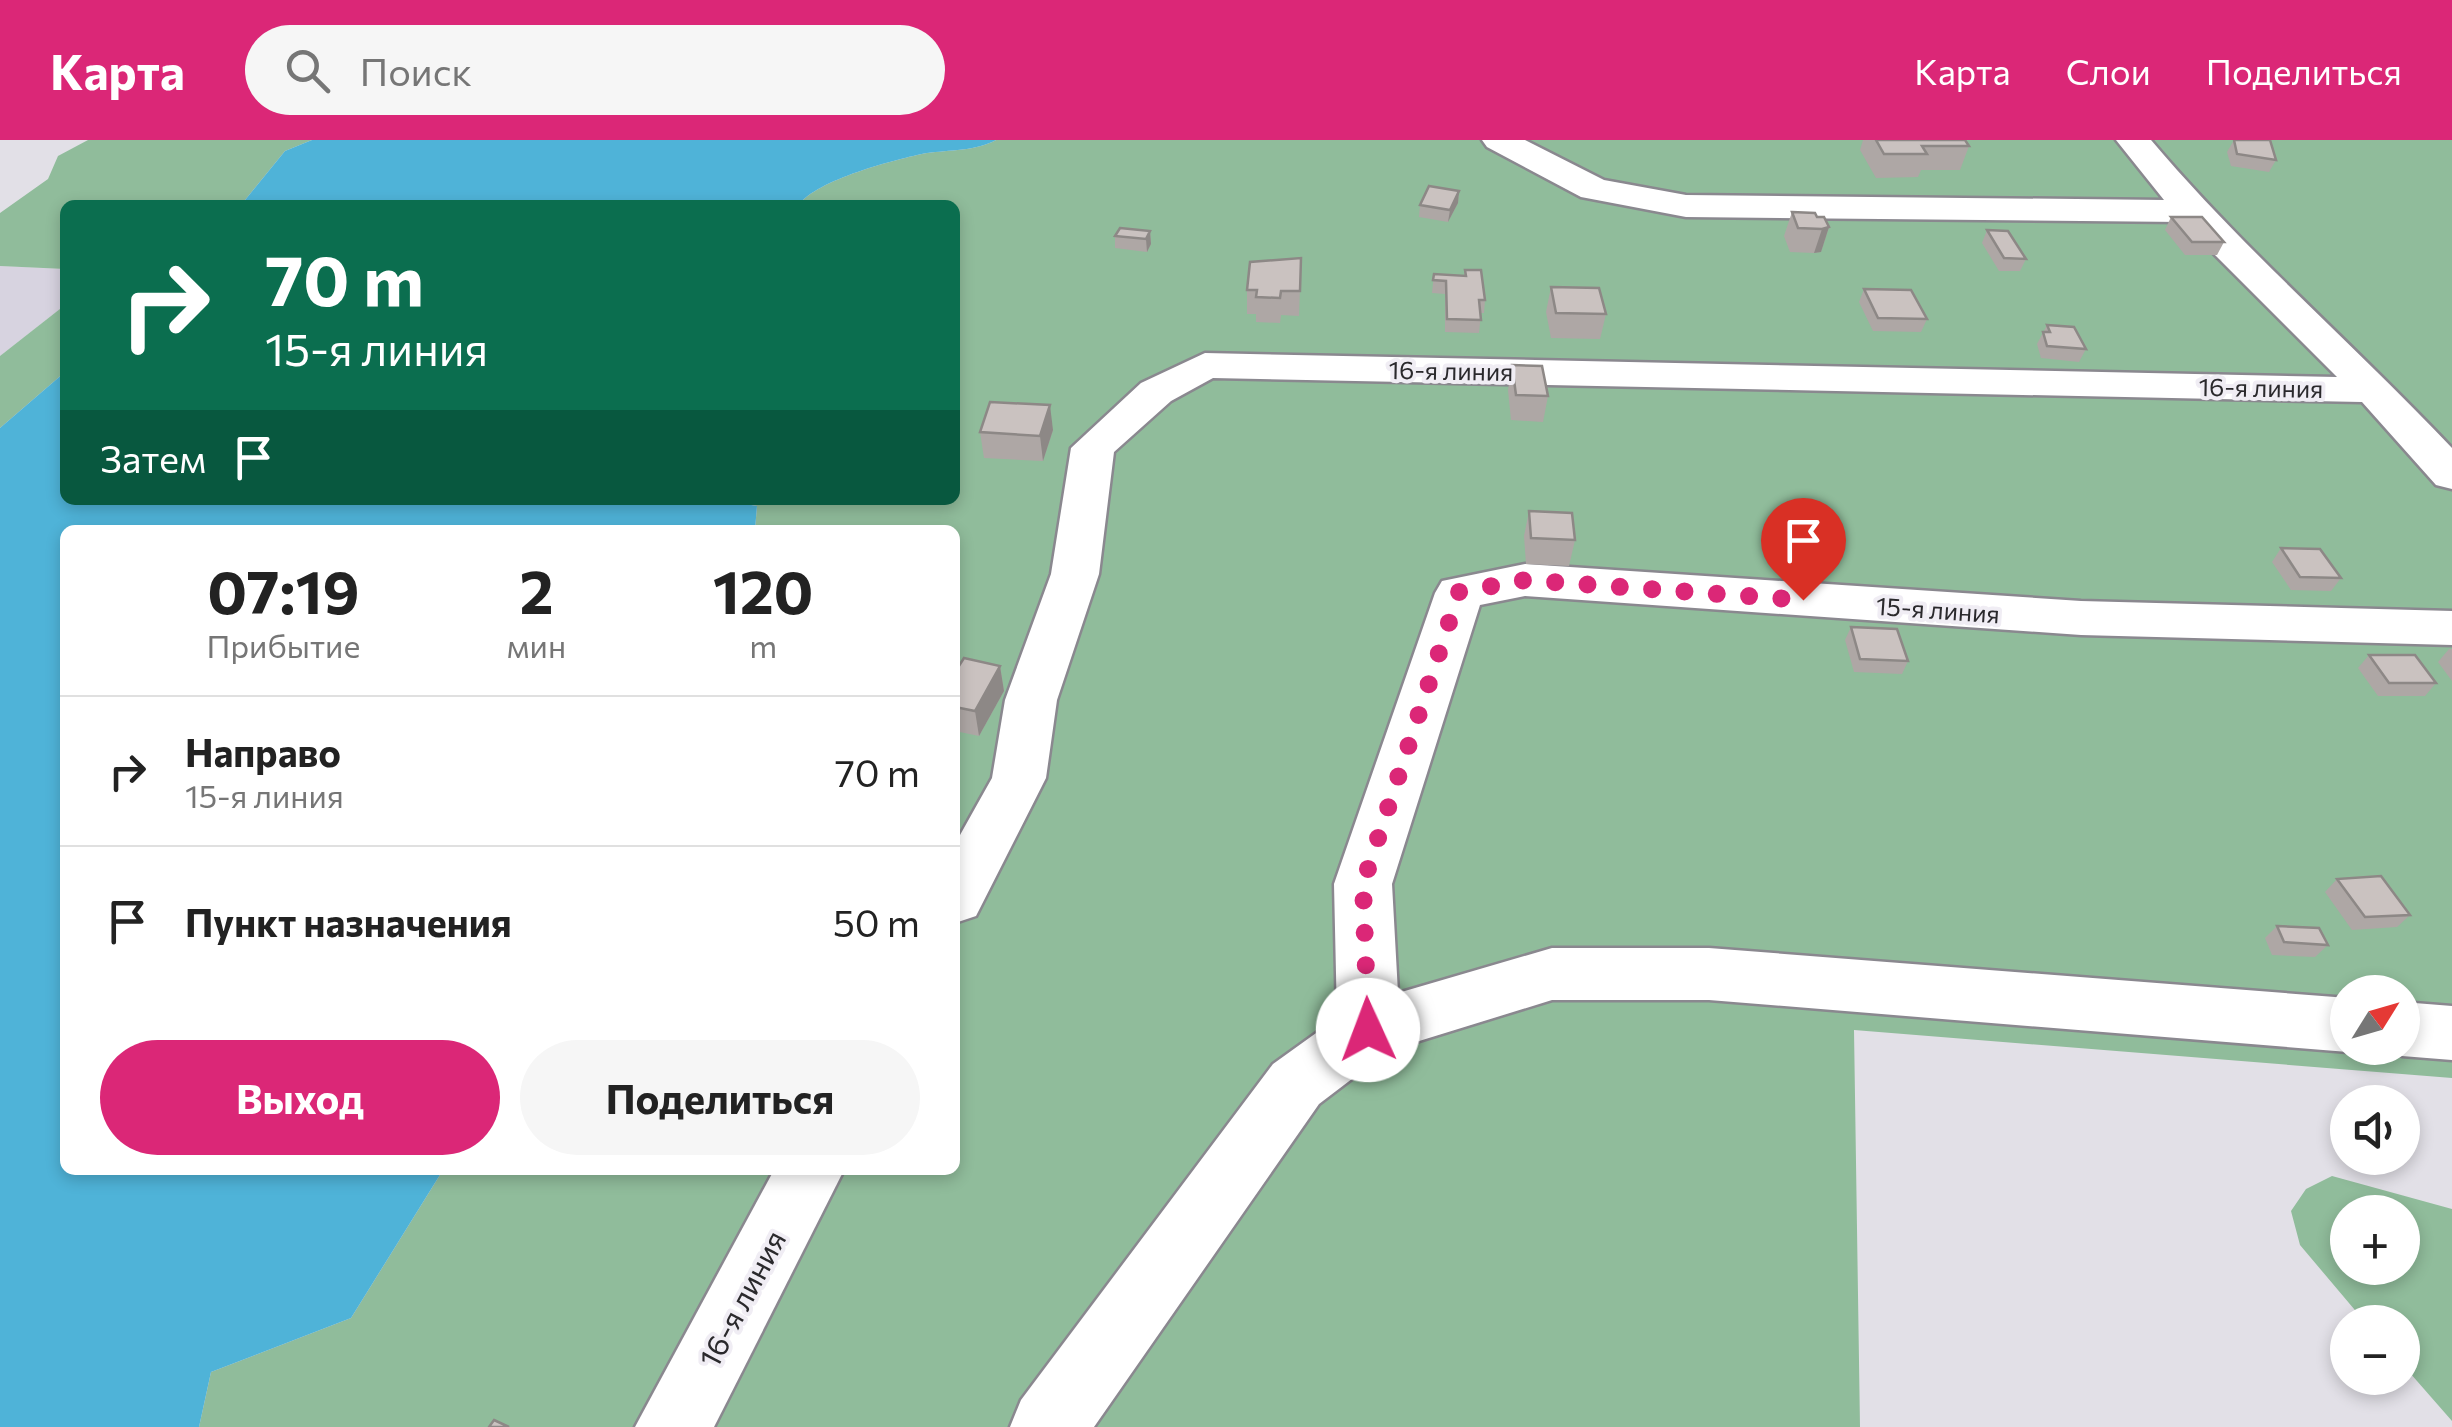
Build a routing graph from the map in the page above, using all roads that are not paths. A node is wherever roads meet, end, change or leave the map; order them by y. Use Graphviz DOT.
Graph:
graph roads {
  1 [pos="1500,140"];
  2 [pos="2133,140"];
  3 [pos="2192,211"];
  4 [pos="2374,390"];
  5 [pos="2452,474"];
  6 [pos="2452,628"];
  7 [pos="960,889"];
  8 [pos="2330,1024"];
  9 [pos="1368,1030"];
  10 [pos="2420,1030"];
  11 [pos="2452,1033"];
  12 [pos="807,1175"];
  13 [pos="673,1427"];
  14 [pos="1048,1427"];
  1 -- 3 [label="street"];
  2 -- 3 [label="street"];
  3 -- 4 [label="street"];
  4 -- 5 [label="street"];
  4 -- 7 [label="street, 16-я линия"];
  6 -- 9 [label="street, 15-я линия"];
  8 -- 9 [label="street"];
  9 -- 14 [label="street"];
  10 -- 11 [label="street"];
  12 -- 13 [label="street, 16-я линия"];
}
